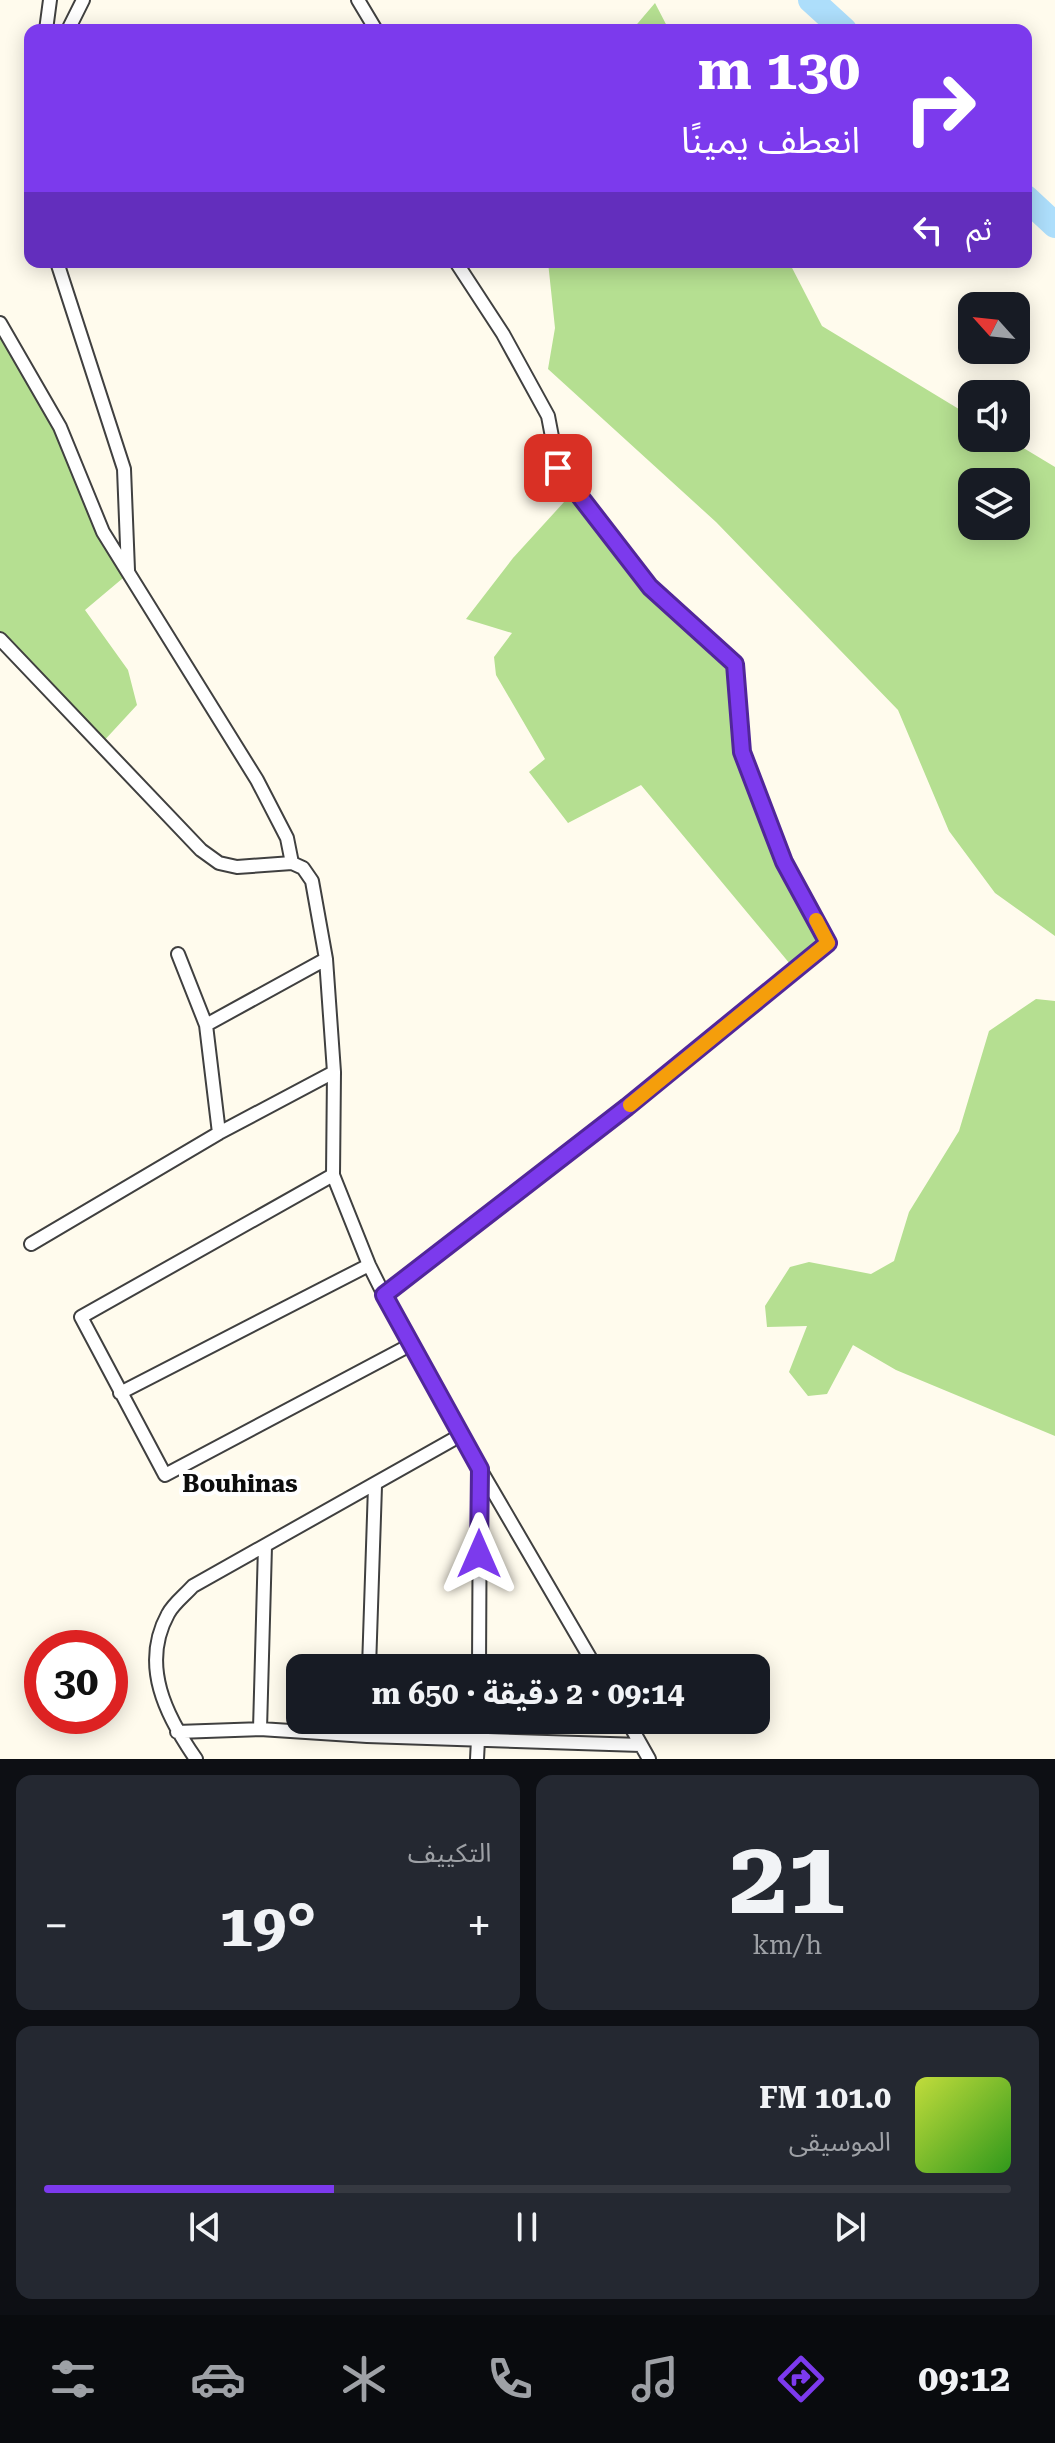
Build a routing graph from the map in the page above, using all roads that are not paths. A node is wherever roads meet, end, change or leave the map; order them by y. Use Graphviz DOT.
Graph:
graph roads {
  1 [pos="50,0"];
  2 [pos="83,0"];
  3 [pos="358,0"];
  4 [pos="47,24"];
  5 [pos="71,24"];
  6 [pos="372,24"];
  7 [pos="59,268"];
  8 [pos="460,268"];
  9 [pos="0,323"];
  10 [pos="129,573"];
  11 [pos="0,639"];
  12 [pos="292,863"];
  13 [pos="178,954"];
  14 [pos="326,959"];
  15 [pos="206,1025"];
  16 [pos="334,1072"];
  17 [pos="219,1133"];
  18 [pos="333,1175"];
  19 [pos="31,1244"];
  20 [pos="369,1265"];
  21 [pos="384,1295"];
  22 [pos="412,1344"];
  23 [pos="120,1393"];
  24 [pos="461,1435"];
  25 [pos="480,1469"];
  26 [pos="375,1486"];
  27 [pos="265,1546"];
  28 [pos="369,1654"];
  29 [pos="479,1654"];
  30 [pos="588,1654"];
  31 [pos="260,1729"];
  32 [pos="177,1732"];
  33 [pos="479,1734"];
  34 [pos="635,1734"];
  35 [pos="367,1736"];
  36 [pos="479,1740"];
  37 [pos="641,1745"];
  38 [pos="196,1759"];
  39 [pos="477,1759"];
  40 [pos="649,1759"];
  1 -- 4 [label="street"];
  2 -- 5 [label="street"];
  3 -- 6 [label="street"];
  7 -- 10 [label="street"];
  8 -- 21 [label="street"];
  9 -- 10 [label="street"];
  10 -- 12 [label="street"];
  11 -- 12 [label="street"];
  12 -- 14 [label="street"];
  13 -- 15 [label="street"];
  14 -- 15 [label="street"];
  14 -- 16 [label="street"];
  15 -- 17 [label="street"];
  16 -- 17 [label="street"];
  16 -- 18 [label="street"];
  17 -- 19 [label="street"];
  18 -- 20 [label="street"];
  18 -- 23 [label="street"];
  20 -- 21 [label="street"];
  20 -- 23 [label="street"];
  21 -- 22 [label="street"];
  22 -- 23 [label="street"];
  22 -- 24 [label="street"];
  24 -- 25 [label="street"];
  24 -- 26 [label="street"];
  25 -- 29 [label="street"];
  25 -- 30 [label="street"];
  26 -- 27 [label="street"];
  26 -- 28 [label="street"];
  27 -- 31 [label="street"];
  27 -- 32 [label="street"];
  31 -- 32 [label="street"];
  31 -- 35 [label="street"];
  32 -- 38 [label="street"];
  33 -- 36 [label="street"];
  34 -- 37 [label="street"];
  35 -- 36 [label="street"];
  36 -- 37 [label="street"];
  36 -- 39 [label="street"];
  37 -- 40 [label="street"];
}
